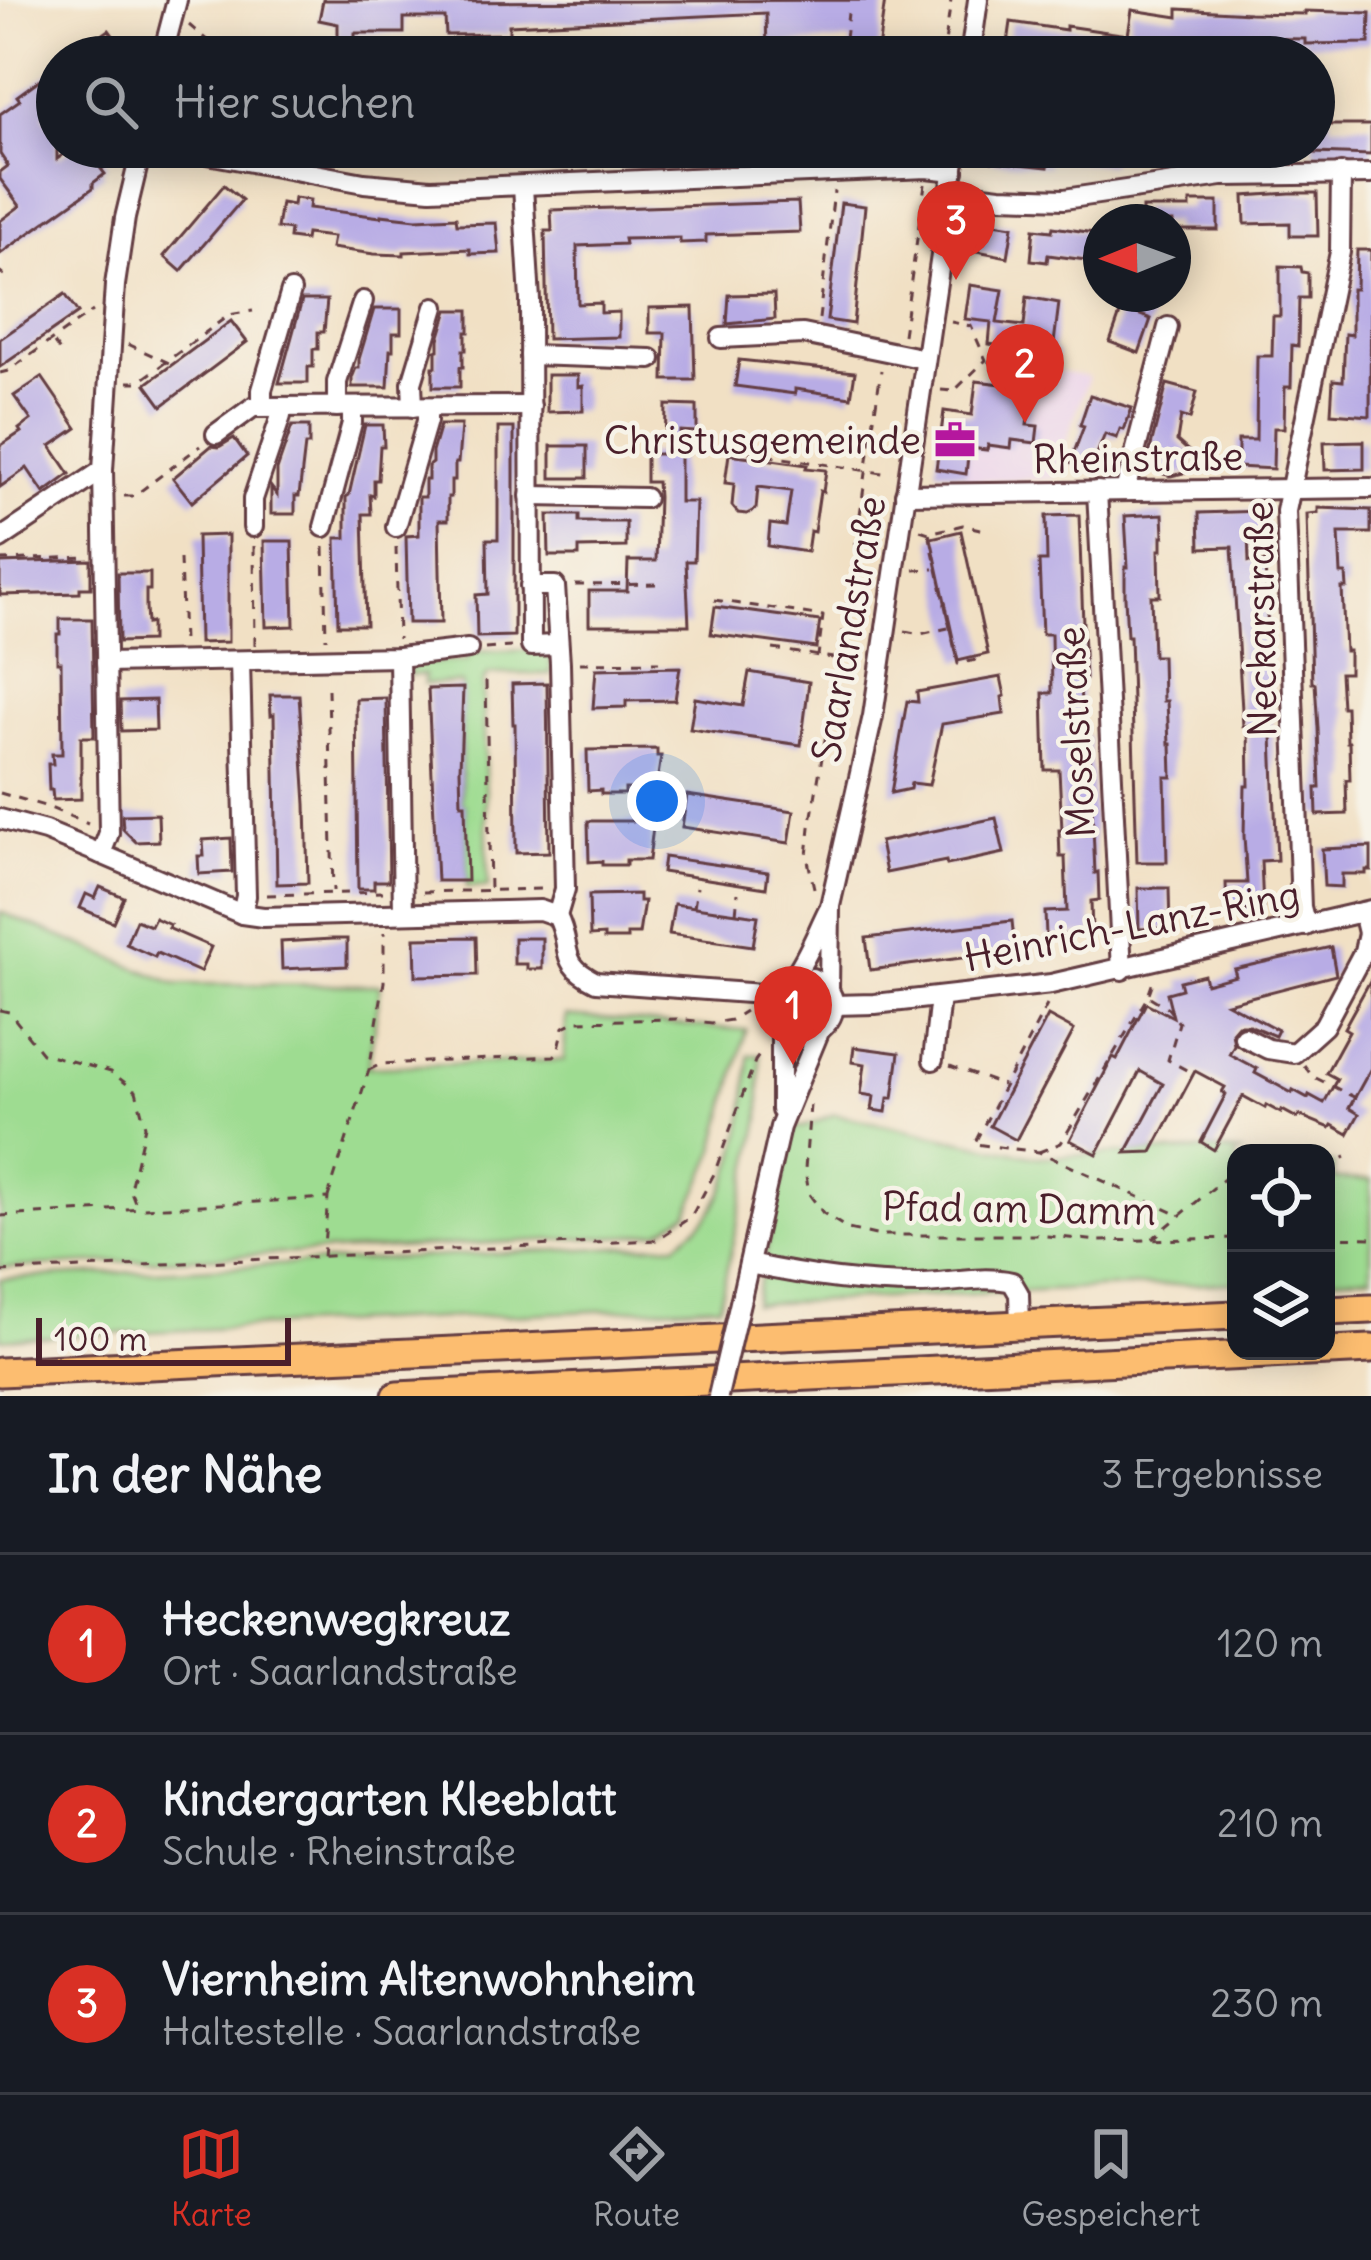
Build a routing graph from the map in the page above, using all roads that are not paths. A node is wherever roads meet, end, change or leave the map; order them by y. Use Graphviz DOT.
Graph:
graph roads {
  1 [pos="978,0"];
  2 [pos="973,36"];
  3 [pos="137,168"];
  4 [pos="283,168"];
  5 [pos="954,168"];
  6 [pos="1341,172"];
  7 [pos="1371,174"];
  8 [pos="952,181"];
  9 [pos="523,187"];
  10 [pos="291,291"];
  11 [pos="362,301"];
  12 [pos="435,307"];
  13 [pos="1168,327"];
  14 [pos="721,338"];
  15 [pos="530,356"];
  16 [pos="651,359"];
  17 [pos="925,359"];
  18 [pos="531,406"];
  19 [pos="266,407"];
  20 [pos="344,407"];
  21 [pos="420,407"];
  22 [pos="216,434"];
  23 [pos="104,470"];
  24 [pos="907,485"];
  25 [pos="1371,488"];
  26 [pos="1291,489"];
  27 [pos="1097,491"];
  28 [pos="1125,491"];
  29 [pos="530,496"];
  30 [pos="645,498"];
  31 [pos="253,526"];
  32 [pos="324,527"];
  33 [pos="396,527"];
  34 [pos="0,539"];
  35 [pos="530,586"];
  36 [pos="469,650"];
  37 [pos="559,654"];
  38 [pos="399,658"];
  39 [pos="248,660"];
  40 [pos="106,663"];
  41 [pos="0,819"];
  42 [pos="101,854"];
  43 [pos="822,900"];
  44 [pos="244,905"];
  45 [pos="1367,911"];
  46 [pos="393,913"];
  47 [pos="557,916"];
  48 [pos="1306,926"];
  49 [pos="1122,970"];
  50 [pos="790,980"];
  51 [pos="776,995"];
  52 [pos="831,998"];
  53 [pos="940,998"];
  54 [pos="781,1025"];
  55 [pos="819,1033"];
  56 [pos="1244,1037"];
  57 [pos="933,1060"];
  58 [pos="780,1127"];
  59 [pos="749,1264"];
  60 [pos="1371,1309"];
  61 [pos="1335,1311"];
  62 [pos="1227,1315"];
  63 [pos="1020,1325"];
  64 [pos="1371,1349"];
  65 [pos="0,1372"];
  66 [pos="881,1383"];
  67 [pos="397,1396"];
  68 [pos="718,1396"];
  1 -- 2 [label="street"];
  3 -- 23 [label="street"];
  4 -- 9 [label="street"];
  5 -- 8 [label="street, Saarlandstraße"];
  6 -- 7 [label="street"];
  6 -- 8 [label="street"];
  6 -- 26 [label="street, Neckarstraße"];
  8 -- 9 [label="street"];
  8 -- 17 [label="street, Saarlandstraße"];
  9 -- 15 [label="street"];
  10 -- 19 [label="street"];
  11 -- 20 [label="street"];
  12 -- 21 [label="street"];
  13 -- 28 [label="street"];
  14 -- 17 [label="street"];
  15 -- 16 [label="street"];
  15 -- 18 [label="street"];
  17 -- 24 [label="street, Saarlandstraße"];
  18 -- 21 [label="street"];
  18 -- 29 [label="street"];
  19 -- 20 [label="street"];
  19 -- 22 [label="street"];
  19 -- 31 [label="street"];
  20 -- 21 [label="street"];
  20 -- 32 [label="street"];
  21 -- 33 [label="street"];
  23 -- 34 [label="street"];
  23 -- 40 [label="street"];
  24 -- 27 [label="street, Rheinstraße"];
  24 -- 43 [label="street, Saarlandstraße"];
  25 -- 26 [label="street, Rheinstraße"];
  26 -- 28 [label="street, Rheinstraße"];
  26 -- 48 [label="street, Neckarstraße"];
  27 -- 28 [label="street, Rheinstraße"];
  27 -- 49 [label="street, Moselstraße"];
  29 -- 30 [label="street"];
  29 -- 35 [label="street"];
  35 -- 37 [label="street"];
  35 -- 37 [label="street"];
  36 -- 38 [label="street"];
  37 -- 47 [label="street"];
  38 -- 39 [label="street"];
  38 -- 46 [label="street"];
  39 -- 40 [label="street"];
  39 -- 44 [label="street"];
  40 -- 42 [label="street"];
  41 -- 42 [label="street"];
  42 -- 44 [label="street"];
  43 -- 50 [label="street, Saarlandstraße"];
  43 -- 52 [label="street, Saarlandstraße"];
  44 -- 46 [label="street"];
  45 -- 48 [label="street, Heinrich-Lanz-Ring"];
  45 -- 56 [label="street"];
  46 -- 47 [label="street"];
  47 -- 51 [label="street"];
  48 -- 49 [label="street, Heinrich-Lanz-Ring"];
  49 -- 53 [label="street, Heinrich-Lanz-Ring"];
  50 -- 51 [label="street"];
  50 -- 52 [label="street"];
  51 -- 54 [label="street"];
  52 -- 53 [label="street, Heinrich-Lanz-Ring"];
  52 -- 55 [label="street"];
  53 -- 57 [label="street"];
  54 -- 55 [label="street"];
  54 -- 58 [label="street"];
  55 -- 58 [label="street"];
  58 -- 59 [label="street"];
  59 -- 63 [label="street"];
  59 -- 68 [label="street, bridge"];
  60 -- 61 [label="highway"];
  62 -- 63 [label="highway"];
  63 -- 65 [label="highway"];
  64 -- 66 [label="highway"];
  66 -- 67 [label="highway"];
}
